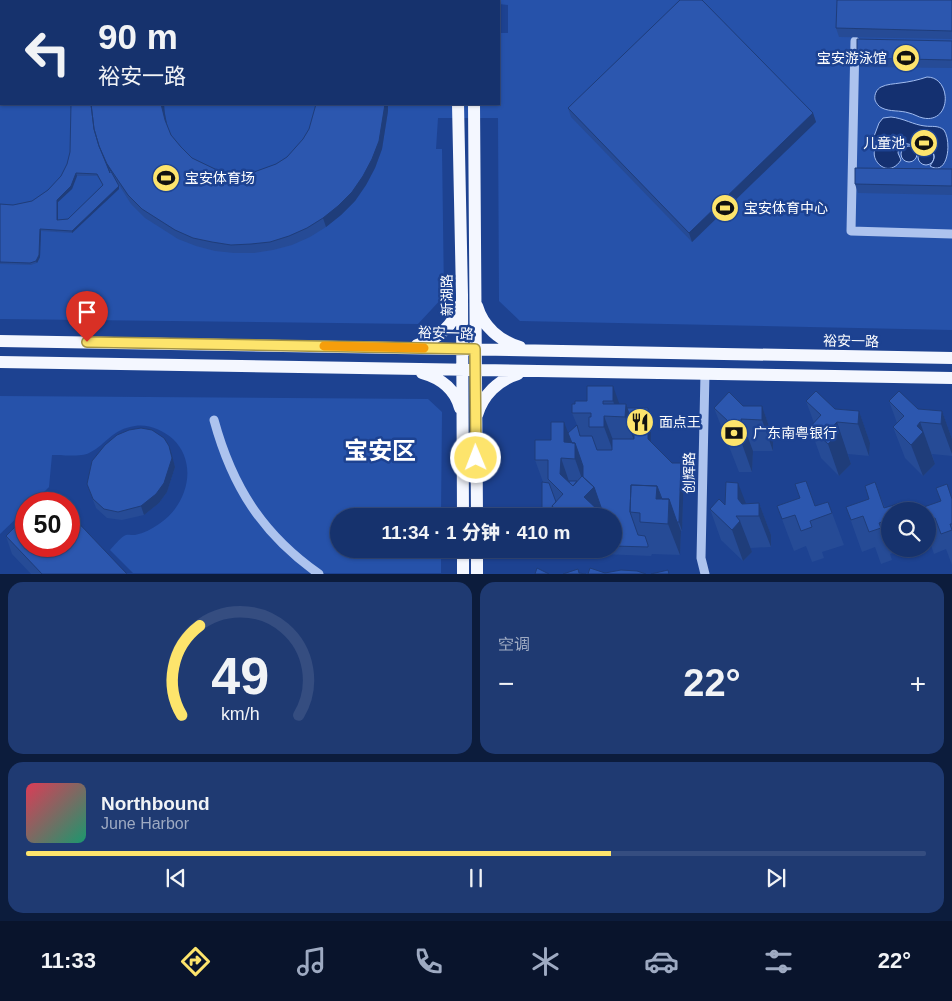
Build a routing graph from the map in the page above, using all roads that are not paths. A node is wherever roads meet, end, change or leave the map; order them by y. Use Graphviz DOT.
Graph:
graph roads {
  1 [pos="855,42"];
  2 [pos="458,105"];
  3 [pos="474,105"];
  4 [pos="952,234"];
  5 [pos="462,265"];
  6 [pos="475,266"];
  7 [pos="469,295"];
  8 [pos="0,341"];
  9 [pos="409,347"];
  10 [pos="462,349"];
  11 [pos="475,349"];
  12 [pos="532,351"];
  13 [pos="952,358"];
  14 [pos="0,362"];
  15 [pos="407,369"];
  16 [pos="462,370"];
  17 [pos="476,371"];
  18 [pos="535,372"];
  19 [pos="705,373"];
  20 [pos="952,378"];
  21 [pos="469,419"];
  22 [pos="214,420"];
  23 [pos="463,508"];
  24 [pos="476,508"];
  25 [pos="462,558"];
  26 [pos="477,558"];
  27 [pos="319,574"];
  28 [pos="462,574"];
  29 [pos="478,574"];
  30 [pos="705,574"];
  1 -- 4 [label="street"];
  2 -- 5 [label="main road, 新湖路"];
  3 -- 6 [label="main road, 新湖路"];
  5 -- 6 [label="main road"];
  5 -- 7 [label="main road, 新湖路"];
  6 -- 7 [label="main road, 新湖路"];
  7 -- 9 [label="main road"];
  7 -- 10 [label="main road, 新湖路"];
  7 -- 11 [label="main road, 新湖路"];
  7 -- 12 [label="main road"];
  8 -- 9 [label="main road, 裕安一路"];
  9 -- 10 [label="main road, 裕安一路"];
  10 -- 11 [label="main road, 裕安一路"];
  10 -- 16 [label="main road, 新湖路"];
  11 -- 12 [label="main road, 裕安一路"];
  11 -- 17 [label="main road, 新湖路"];
  12 -- 13 [label="main road, 裕安一路"];
  14 -- 15 [label="main road"];
  15 -- 16 [label="main road"];
  15 -- 21 [label="main road"];
  16 -- 17 [label="main road"];
  16 -- 21 [label="main road, 新湖路"];
  17 -- 18 [label="main road"];
  17 -- 21 [label="main road, 新湖路"];
  18 -- 19 [label="main road"];
  18 -- 21 [label="main road"];
  19 -- 20 [label="main road"];
  19 -- 30 [label="street, 创辉路"];
  21 -- 23 [label="main road, 新湖路"];
  21 -- 24 [label="main road, 新湖路"];
  22 -- 27 [label="street"];
  25 -- 28 [label="main road"];
  26 -- 29 [label="main road"];
}
